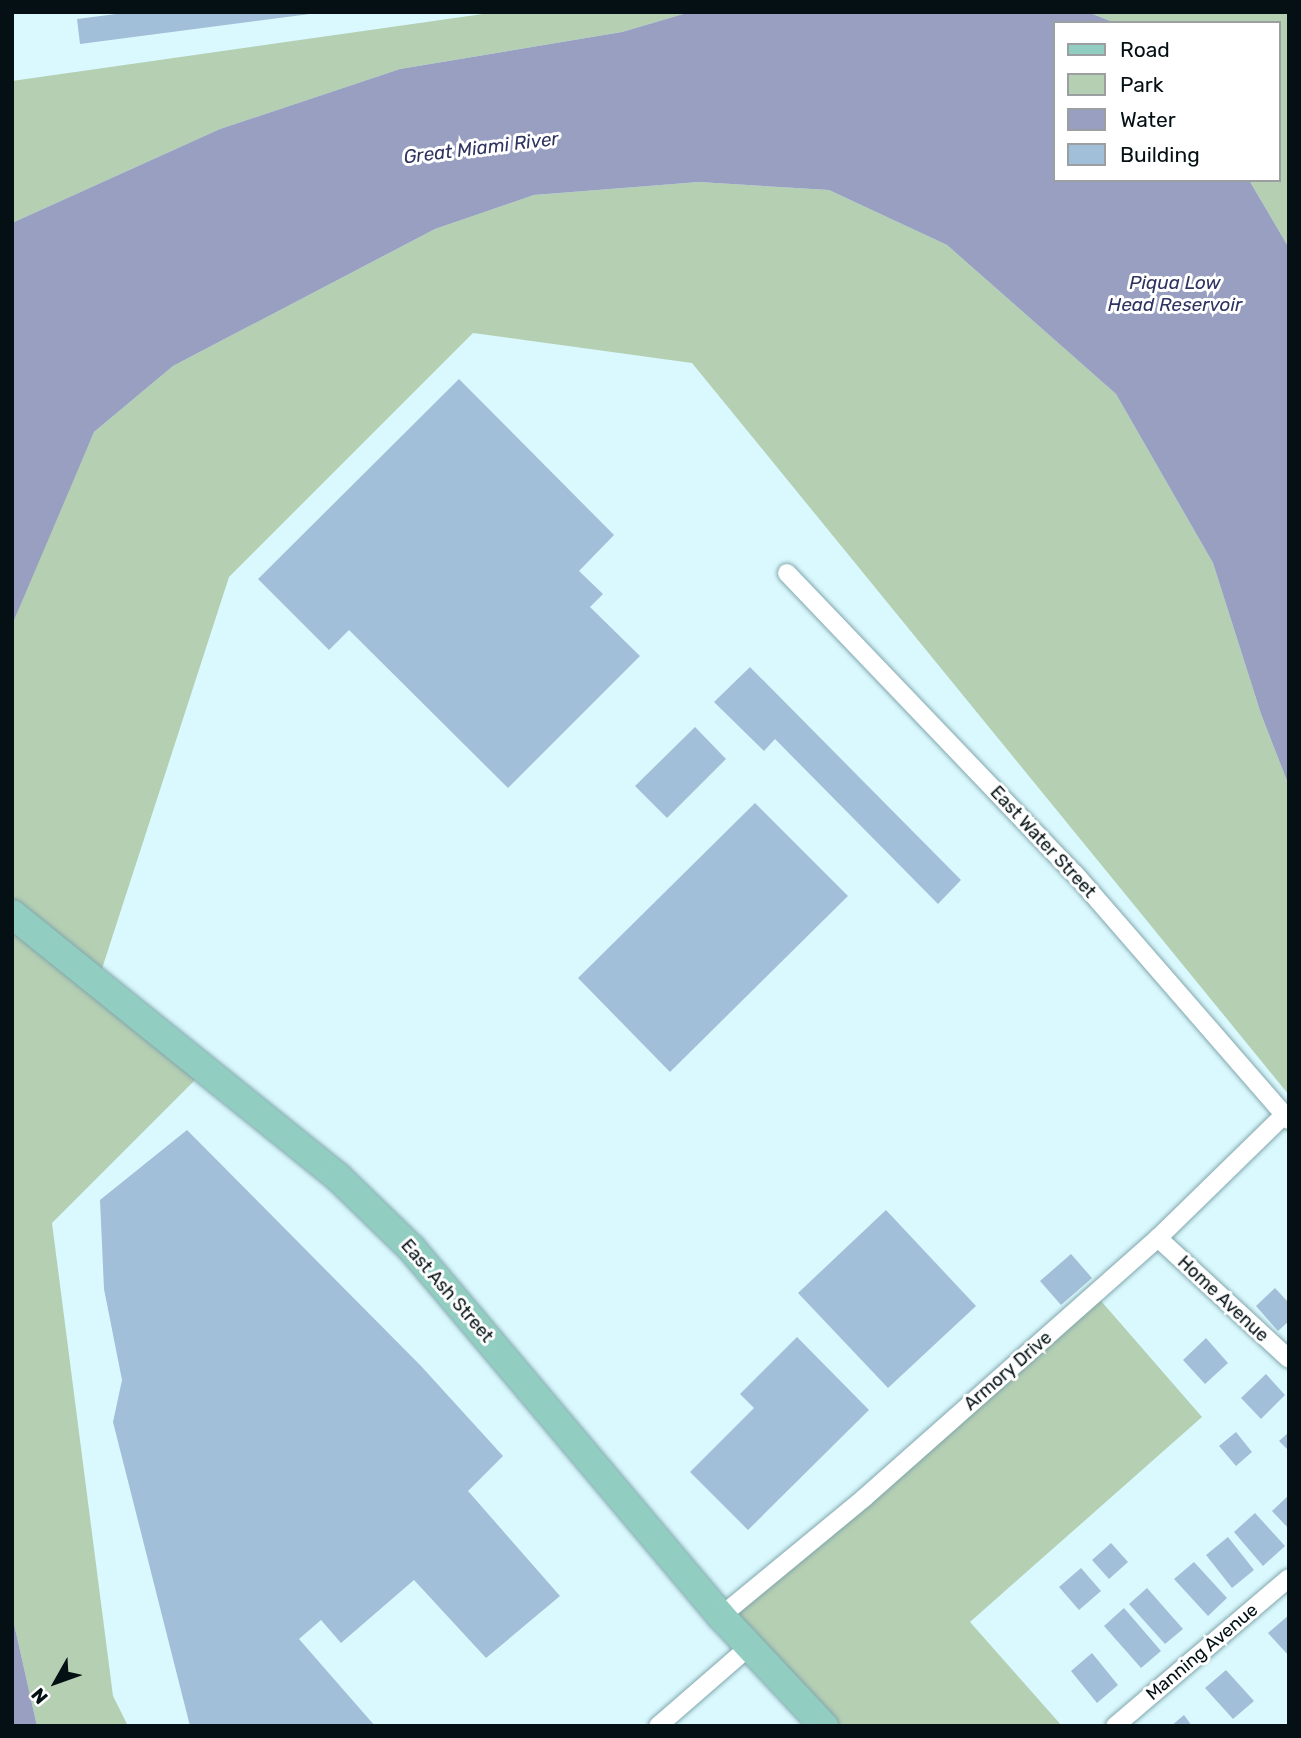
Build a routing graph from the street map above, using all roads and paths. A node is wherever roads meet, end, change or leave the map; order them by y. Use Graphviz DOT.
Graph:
graph roads {
  1 [pos="787,573"];
  2 [pos="12,914"];
  3 [pos="1287,1118"];
  4 [pos="1158,1238"];
  5 [pos="1289,1359"];
  6 [pos="1289,1578"];
  7 [pos="721,1616"];
  8 [pos="749,1647"];
  9 [pos="658,1726"];
  10 [pos="824,1726"];
  11 [pos="1115,1726"];
  1 -- 3 [label="street, East Water Street"];
  2 -- 7 [label="main road, East Ash Street"];
  3 -- 4 [label="street, Armory Drive"];
  4 -- 5 [label="street, Home Avenue"];
  4 -- 7 [label="street, Armory Drive"];
  6 -- 11 [label="street, Manning Avenue"];
  7 -- 8 [label="main road, East Ash Street"];
  8 -- 9 [label="street"];
  8 -- 10 [label="main road, East Ash Street"];
}
